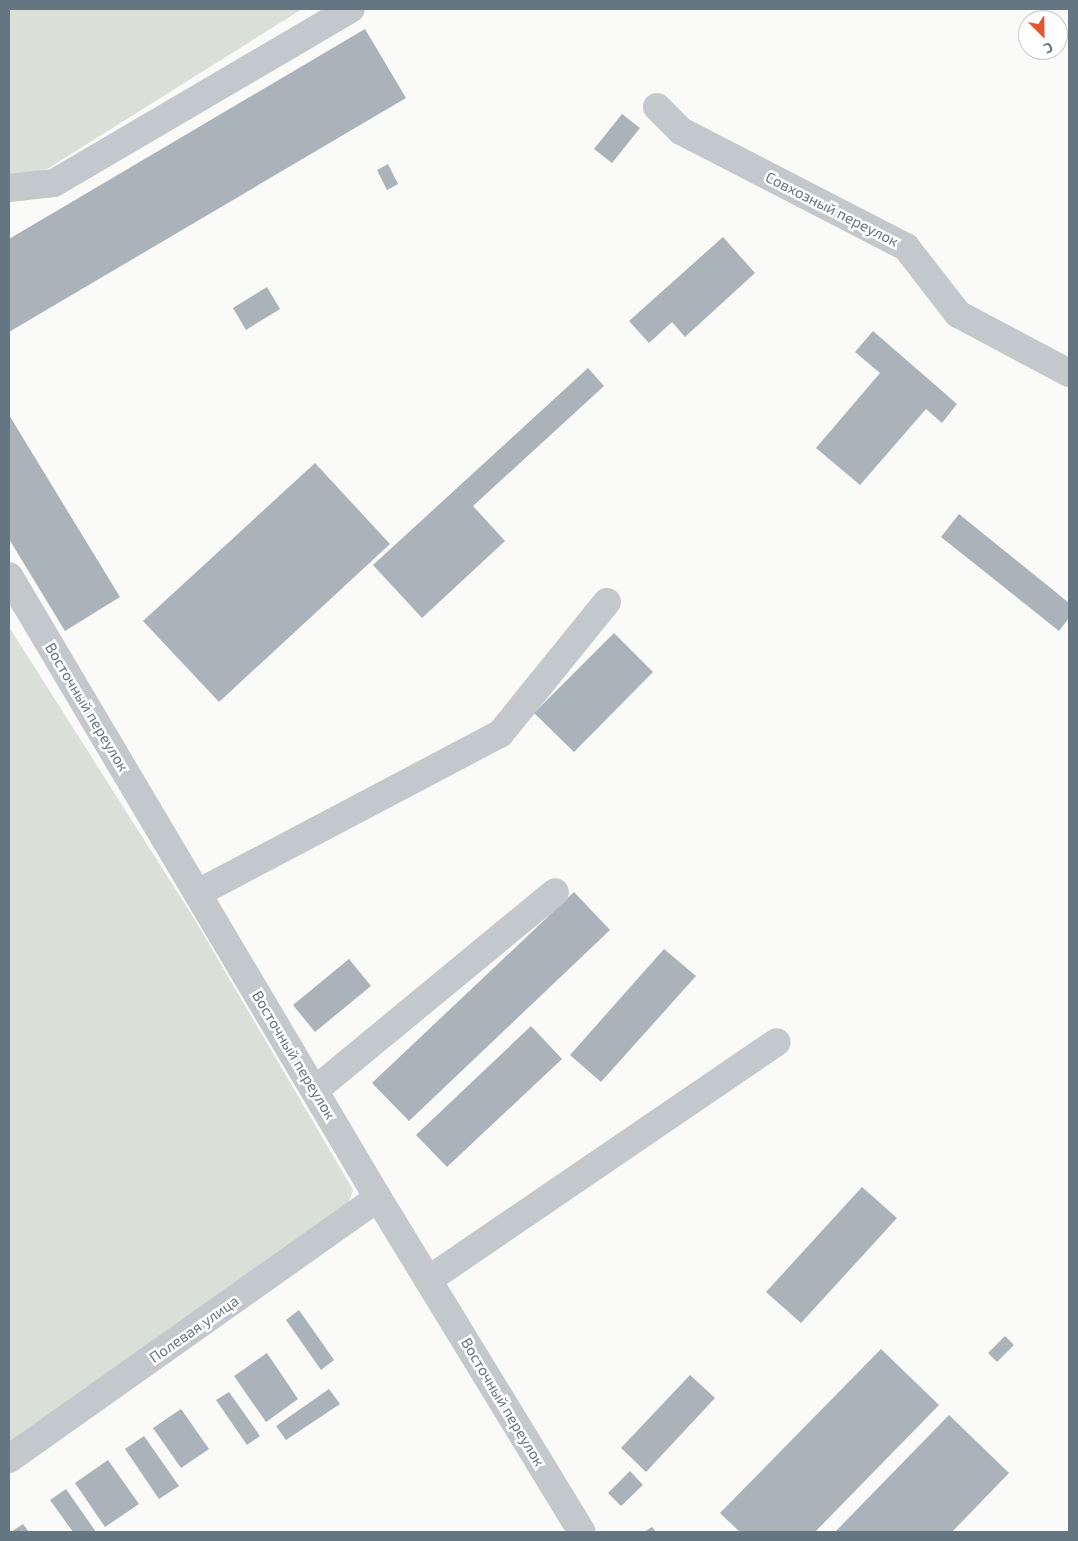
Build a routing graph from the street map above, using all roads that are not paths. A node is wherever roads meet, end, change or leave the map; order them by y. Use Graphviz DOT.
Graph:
graph roads {
  1 [pos="351,9"];
  2 [pos="657,107"];
  3 [pos="9,188"];
  4 [pos="1069,373"];
  5 [pos="9,576"];
  6 [pos="608,602"];
  7 [pos="555,892"];
  8 [pos="198,893"];
  9 [pos="777,1042"];
  10 [pos="314,1090"];
  11 [pos="378,1198"];
  12 [pos="428,1280"];
  13 [pos="9,1459"];
  14 [pos="582,1532"];
  1 -- 3 [label="street"];
  2 -- 4 [label="street, Совхозный переулок"];
  5 -- 8 [label="street, Восточный переулок"];
  6 -- 8 [label="street"];
  7 -- 10 [label="street"];
  8 -- 10 [label="street, Восточный переулок"];
  9 -- 12 [label="street"];
  10 -- 11 [label="street, Восточный переулок"];
  11 -- 12 [label="street, Восточный переулок"];
  11 -- 13 [label="street, Полевая улица"];
  12 -- 14 [label="street, Восточный переулок"];
}
